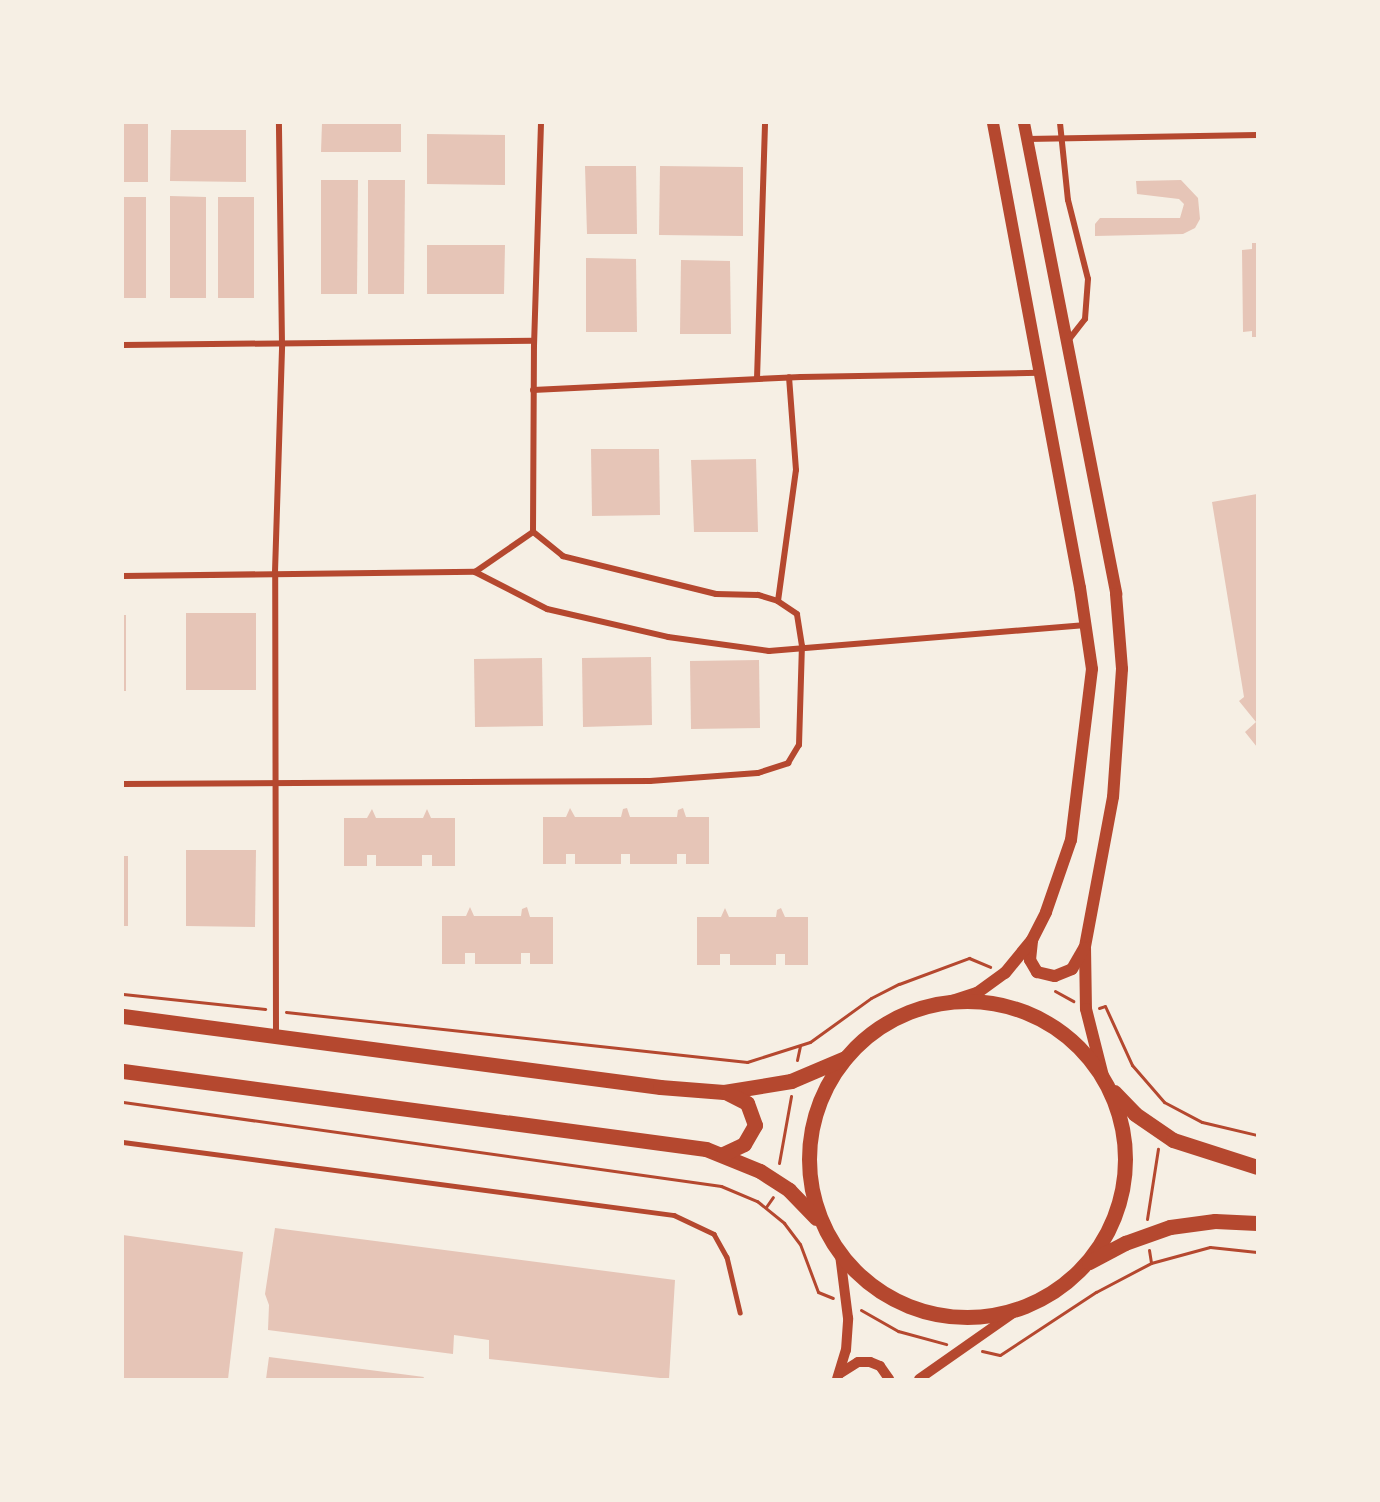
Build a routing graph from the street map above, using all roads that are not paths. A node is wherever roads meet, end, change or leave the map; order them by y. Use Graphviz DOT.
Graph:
graph roads {
  1 [pos="279,123"];
  2 [pos="541,123"];
  3 [pos="765,123"];
  4 [pos="993,123"];
  5 [pos="1024,123"];
  6 [pos="1060,123"];
  7 [pos="1257,135"];
  8 [pos="1027,139"];
  9 [pos="1061,139"];
  10 [pos="534,341"];
  11 [pos="1066,343"];
  12 [pos="282,344"];
  13 [pos="123,345"];
  14 [pos="1039,373"];
  15 [pos="789,377"];
  16 [pos="757,379"];
  17 [pos="534,390"];
  18 [pos="533,532"];
  19 [pos="275,572"];
  20 [pos="475,572"];
  21 [pos="123,576"];
  22 [pos="778,601"];
  23 [pos="1086,625"];
  24 [pos="802,646"];
  25 [pos="123,784"];
  26 [pos="279,785"];
  27 [pos="1032,940"];
  28 [pos="1085,947"];
  29 [pos="946,1003"];
  30 [pos="123,1016"];
  31 [pos="276,1034"];
  32 [pos="845,1058"];
  33 [pos="123,1071"];
  34 [pos="1104,1080"];
  35 [pos="724,1092"];
  36 [pos="123,1142"];
  37 [pos="723,1154"];
  38 [pos="1257,1167"];
  39 [pos="1257,1223"];
  40 [pos="822,1224"];
  41 [pos="840,1254"];
  42 [pos="1084,1265"];
  43 [pos="1022,1307"];
  44 [pos="740,1312"];
  45 [pos="838,1376"];
  46 [pos="889,1379"];
  47 [pos="919,1379"];
  1 -- 12 [label="street"];
  2 -- 10 [label="street"];
  3 -- 16 [label="street"];
  4 -- 14 [label="main road"];
  5 -- 8 [label="main road"];
  6 -- 9 [label="street"];
  7 -- 9 [label="street"];
  8 -- 9 [label="street"];
  8 -- 11 [label="main road"];
  9 -- 11 [label="street"];
  10 -- 12 [label="street"];
  10 -- 17 [label="street"];
  11 -- 28 [label="main road"];
  12 -- 13 [label="street"];
  12 -- 19 [label="street"];
  14 -- 15 [label="street"];
  14 -- 23 [label="main road"];
  15 -- 16 [label="street"];
  15 -- 22 [label="street"];
  16 -- 17 [label="street"];
  17 -- 18 [label="street"];
  18 -- 20 [label="street"];
  18 -- 22 [label="street"];
  19 -- 20 [label="street"];
  19 -- 21 [label="street"];
  19 -- 26 [label="street"];
  20 -- 24 [label="street"];
  22 -- 24 [label="street"];
  23 -- 24 [label="street"];
  23 -- 27 [label="main road"];
  24 -- 26 [label="street"];
  25 -- 26 [label="street"];
  26 -- 31 [label="street"];
  27 -- 28 [label="main road"];
  27 -- 29 [label="main road"];
  28 -- 34 [label="main road"];
  29 -- 32 [label="main road"];
  29 -- 34 [label="main road"];
  30 -- 31 [label="main road"];
  31 -- 35 [label="main road"];
  32 -- 35 [label="main road"];
  32 -- 40 [label="main road"];
  33 -- 37 [label="main road"];
  34 -- 38 [label="main road"];
  34 -- 42 [label="main road"];
  35 -- 37 [label="main road"];
  36 -- 44 [label="lane"];
  37 -- 40 [label="main road"];
  39 -- 42 [label="main road"];
  40 -- 41 [label="main road"];
  41 -- 43 [label="main road"];
  41 -- 45 [label="street"];
  42 -- 43 [label="main road"];
  43 -- 47 [label="street"];
  45 -- 46 [label="street"];
}
